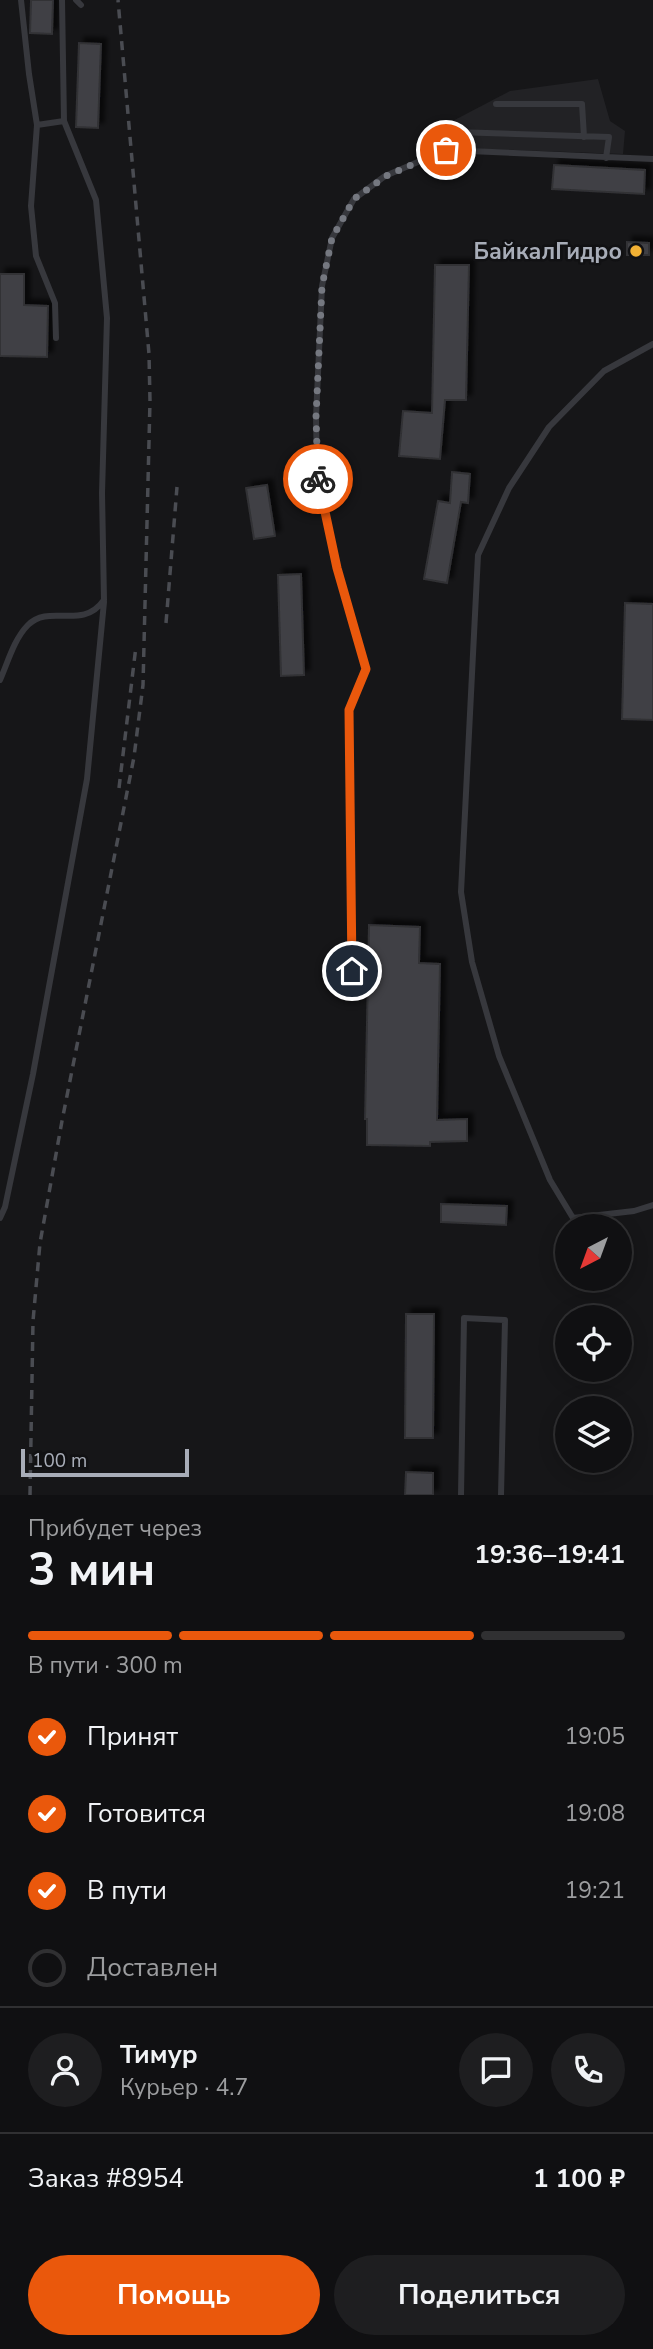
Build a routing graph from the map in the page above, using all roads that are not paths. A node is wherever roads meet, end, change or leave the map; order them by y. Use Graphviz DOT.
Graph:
graph roads {
  1 [pos="22,0"];
  2 [pos="62,0"];
  3 [pos="496,104"];
  4 [pos="64,121"];
  5 [pos="37,125"];
  6 [pos="455,132"];
  7 [pos="584,136"];
  8 [pos="606,159"];
  9 [pos="653,159"];
  10 [pos="56,338"];
  11 [pos="653,344"];
  12 [pos="104,600"];
  13 [pos="0,680"];
  14 [pos="352,971"];
  15 [pos="653,1205"];
  16 [pos="0,1219"];
  17 [pos="461,1495"];
  18 [pos="501,1495"];
  1 -- 5 [label="lane"];
  2 -- 4 [label="lane"];
  3 -- 7 [label="lane"];
  4 -- 5 [label="lane"];
  4 -- 12 [label="lane"];
  5 -- 10 [label="lane"];
  6 -- 7 [label="lane"];
  7 -- 8 [label="lane"];
  8 -- 9 [label="lane"];
  8 -- 14 [label="lane"];
  11 -- 15 [label="lane"];
  12 -- 13 [label="lane"];
  12 -- 16 [label="lane"];
  17 -- 18 [label="lane"];
}
